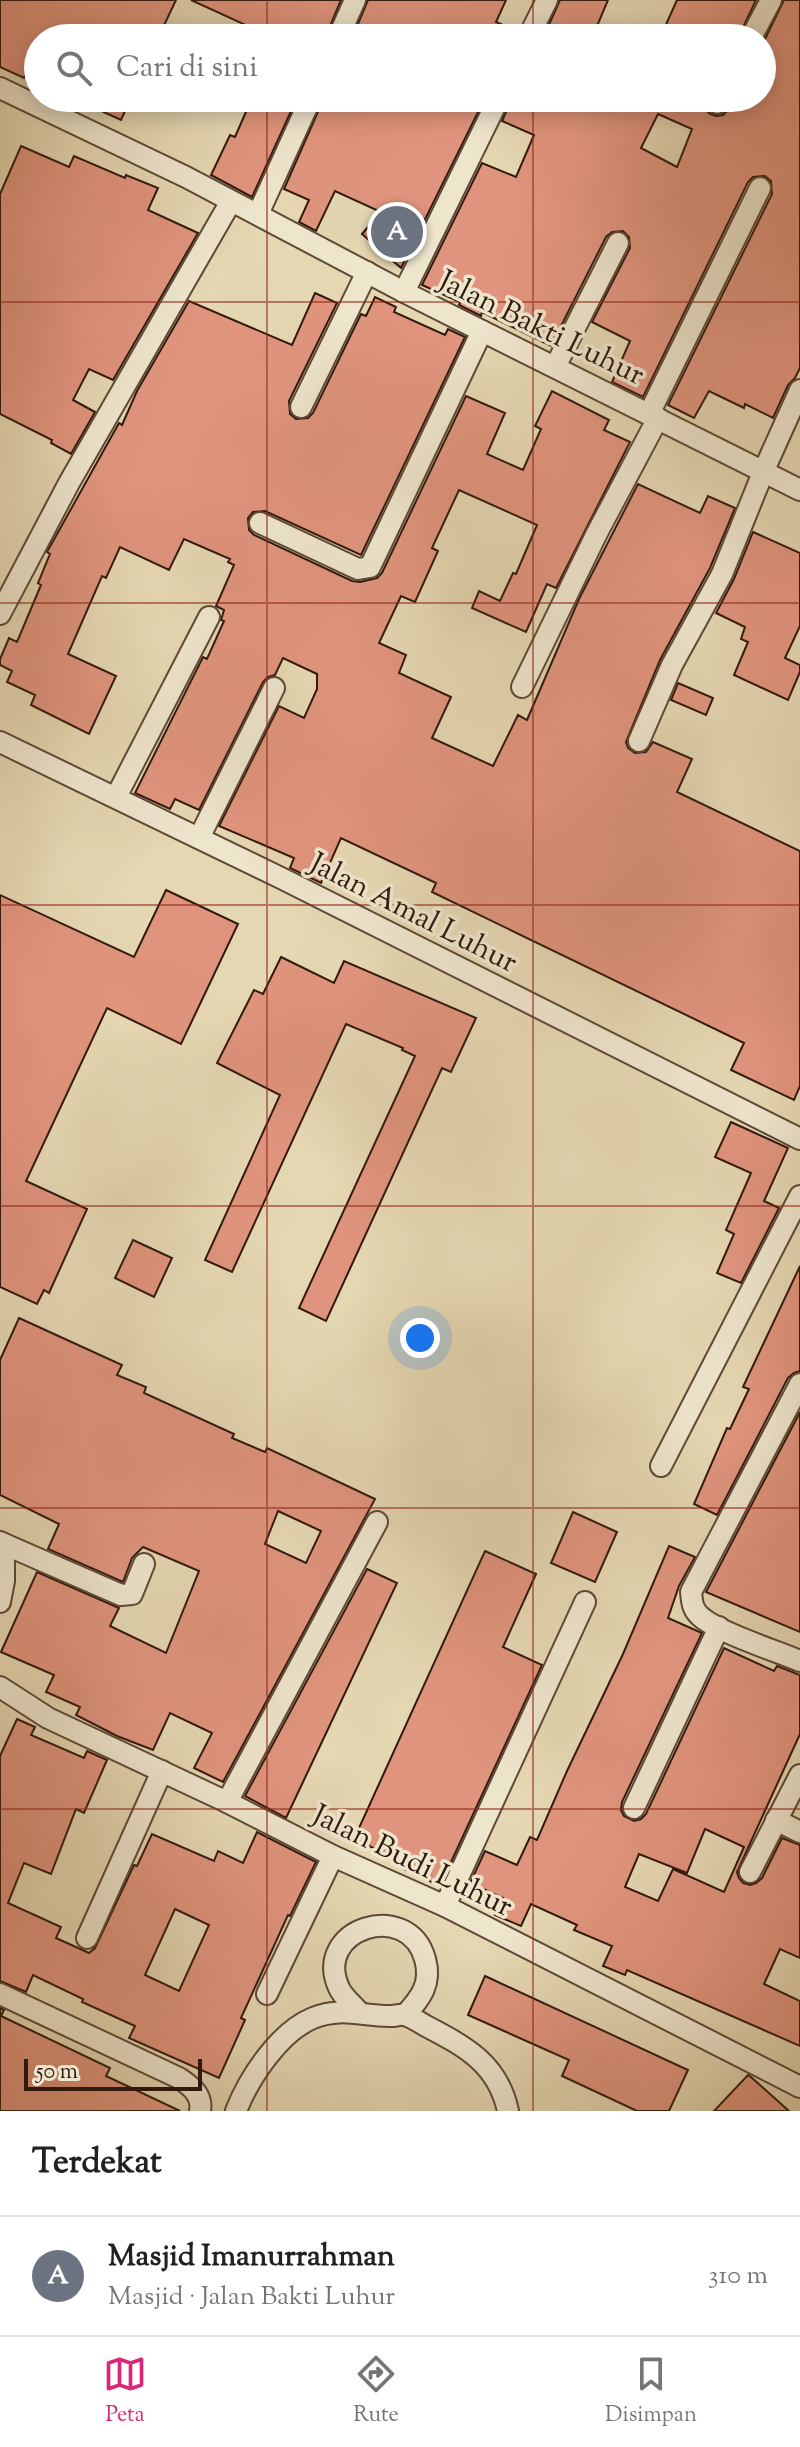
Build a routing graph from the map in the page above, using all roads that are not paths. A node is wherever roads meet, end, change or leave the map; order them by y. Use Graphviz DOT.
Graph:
graph roads {
  1 [pos="355,0"];
  2 [pos="547,0"];
  3 [pos="771,0"];
  4 [pos="344,24"];
  5 [pos="535,24"];
  6 [pos="758,24"];
  7 [pos="0,88"];
  8 [pos="24,99"];
  9 [pos="50,112"];
  10 [pos="305,112"];
  11 [pos="492,112"];
  12 [pos="760,188"];
  13 [pos="230,203"];
  14 [pos="258,214"];
  15 [pos="618,243"];
  16 [pos="367,272"];
  17 [pos="404,292"];
  18 [pos="482,331"];
  19 [pos="555,367"];
  20 [pos="800,390"];
  21 [pos="301,407"];
  22 [pos="654,416"];
  23 [pos="764,470"];
  24 [pos="800,490"];
  25 [pos="260,523"];
  26 [pos="0,614"];
  27 [pos="209,617"];
  28 [pos="522,687"];
  29 [pos="274,688"];
  30 [pos="639,741"];
  31 [pos="0,742"];
  32 [pos="116,797"];
  33 [pos="199,838"];
  34 [pos="800,1139"];
  35 [pos="800,1196"];
  36 [pos="799,1385"];
  37 [pos="661,1466"];
  38 [pos="377,1522"];
  39 [pos="2,1543"];
  40 [pos="144,1564"];
  41 [pos="0,1602"];
  42 [pos="585,1602"];
  43 [pos="719,1627"];
  44 [pos="800,1661"];
  45 [pos="0,1687"];
  46 [pos="162,1771"];
  47 [pos="800,1775"];
  48 [pos="227,1802"];
  49 [pos="634,1808"];
  50 [pos="776,1820"];
  51 [pos="800,1832"];
  52 [pos="333,1856"];
  53 [pos="750,1872"];
  54 [pos="445,1906"];
  55 [pos="87,1938"];
  56 [pos="0,1994"];
  57 [pos="267,1994"];
  58 [pos="359,2012"];
  59 [pos="405,2015"];
  60 [pos="800,2087"];
  61 [pos="513,2108"];
  62 [pos="200,2111"];
  63 [pos="236,2111"];
  1 -- 4 [label="street"];
  2 -- 5 [label="street"];
  3 -- 6 [label="street"];
  7 -- 8 [label="street, Jalan Bakti Luhur"];
  9 -- 13 [label="street, Jalan Bakti Luhur"];
  10 -- 14 [label="street"];
  11 -- 17 [label="street"];
  12 -- 22 [label="street"];
  13 -- 14 [label="street, Jalan Bakti Luhur"];
  13 -- 26 [label="street"];
  14 -- 16 [label="street, Jalan Bakti Luhur"];
  15 -- 19 [label="street"];
  16 -- 17 [label="street, Jalan Bakti Luhur"];
  16 -- 21 [label="street"];
  17 -- 18 [label="street, Jalan Bakti Luhur"];
  18 -- 19 [label="street, Jalan Bakti Luhur"];
  18 -- 25 [label="street"];
  19 -- 22 [label="street, Jalan Bakti Luhur"];
  20 -- 23 [label="street"];
  22 -- 23 [label="street, Jalan Bakti Luhur"];
  22 -- 28 [label="street"];
  23 -- 24 [label="street, Jalan Bakti Luhur"];
  23 -- 30 [label="street"];
  27 -- 32 [label="street"];
  29 -- 33 [label="street"];
  31 -- 32 [label="street, Jalan Amal Luhur"];
  32 -- 33 [label="street, Jalan Amal Luhur"];
  33 -- 34 [label="street, Jalan Amal Luhur"];
  35 -- 37 [label="street"];
  36 -- 43 [label="street"];
  38 -- 48 [label="street"];
  39 -- 40 [label="street"];
  39 -- 41 [label="street"];
  42 -- 54 [label="street"];
  43 -- 44 [label="street"];
  43 -- 49 [label="street"];
  45 -- 46 [label="street, Jalan Budi Luhur"];
  46 -- 48 [label="street, Jalan Budi Luhur"];
  46 -- 55 [label="street"];
  47 -- 50 [label="street"];
  48 -- 52 [label="street, Jalan Budi Luhur"];
  50 -- 51 [label="street"];
  50 -- 53 [label="street"];
  52 -- 54 [label="street, Jalan Budi Luhur"];
  52 -- 57 [label="street"];
  54 -- 60 [label="street, Jalan Budi Luhur"];
  56 -- 62 [label="street"];
  58 -- 59 [label="street"];
  58 -- 59 [label="street"];
  58 -- 63 [label="street"];
  59 -- 61 [label="street"];
}
